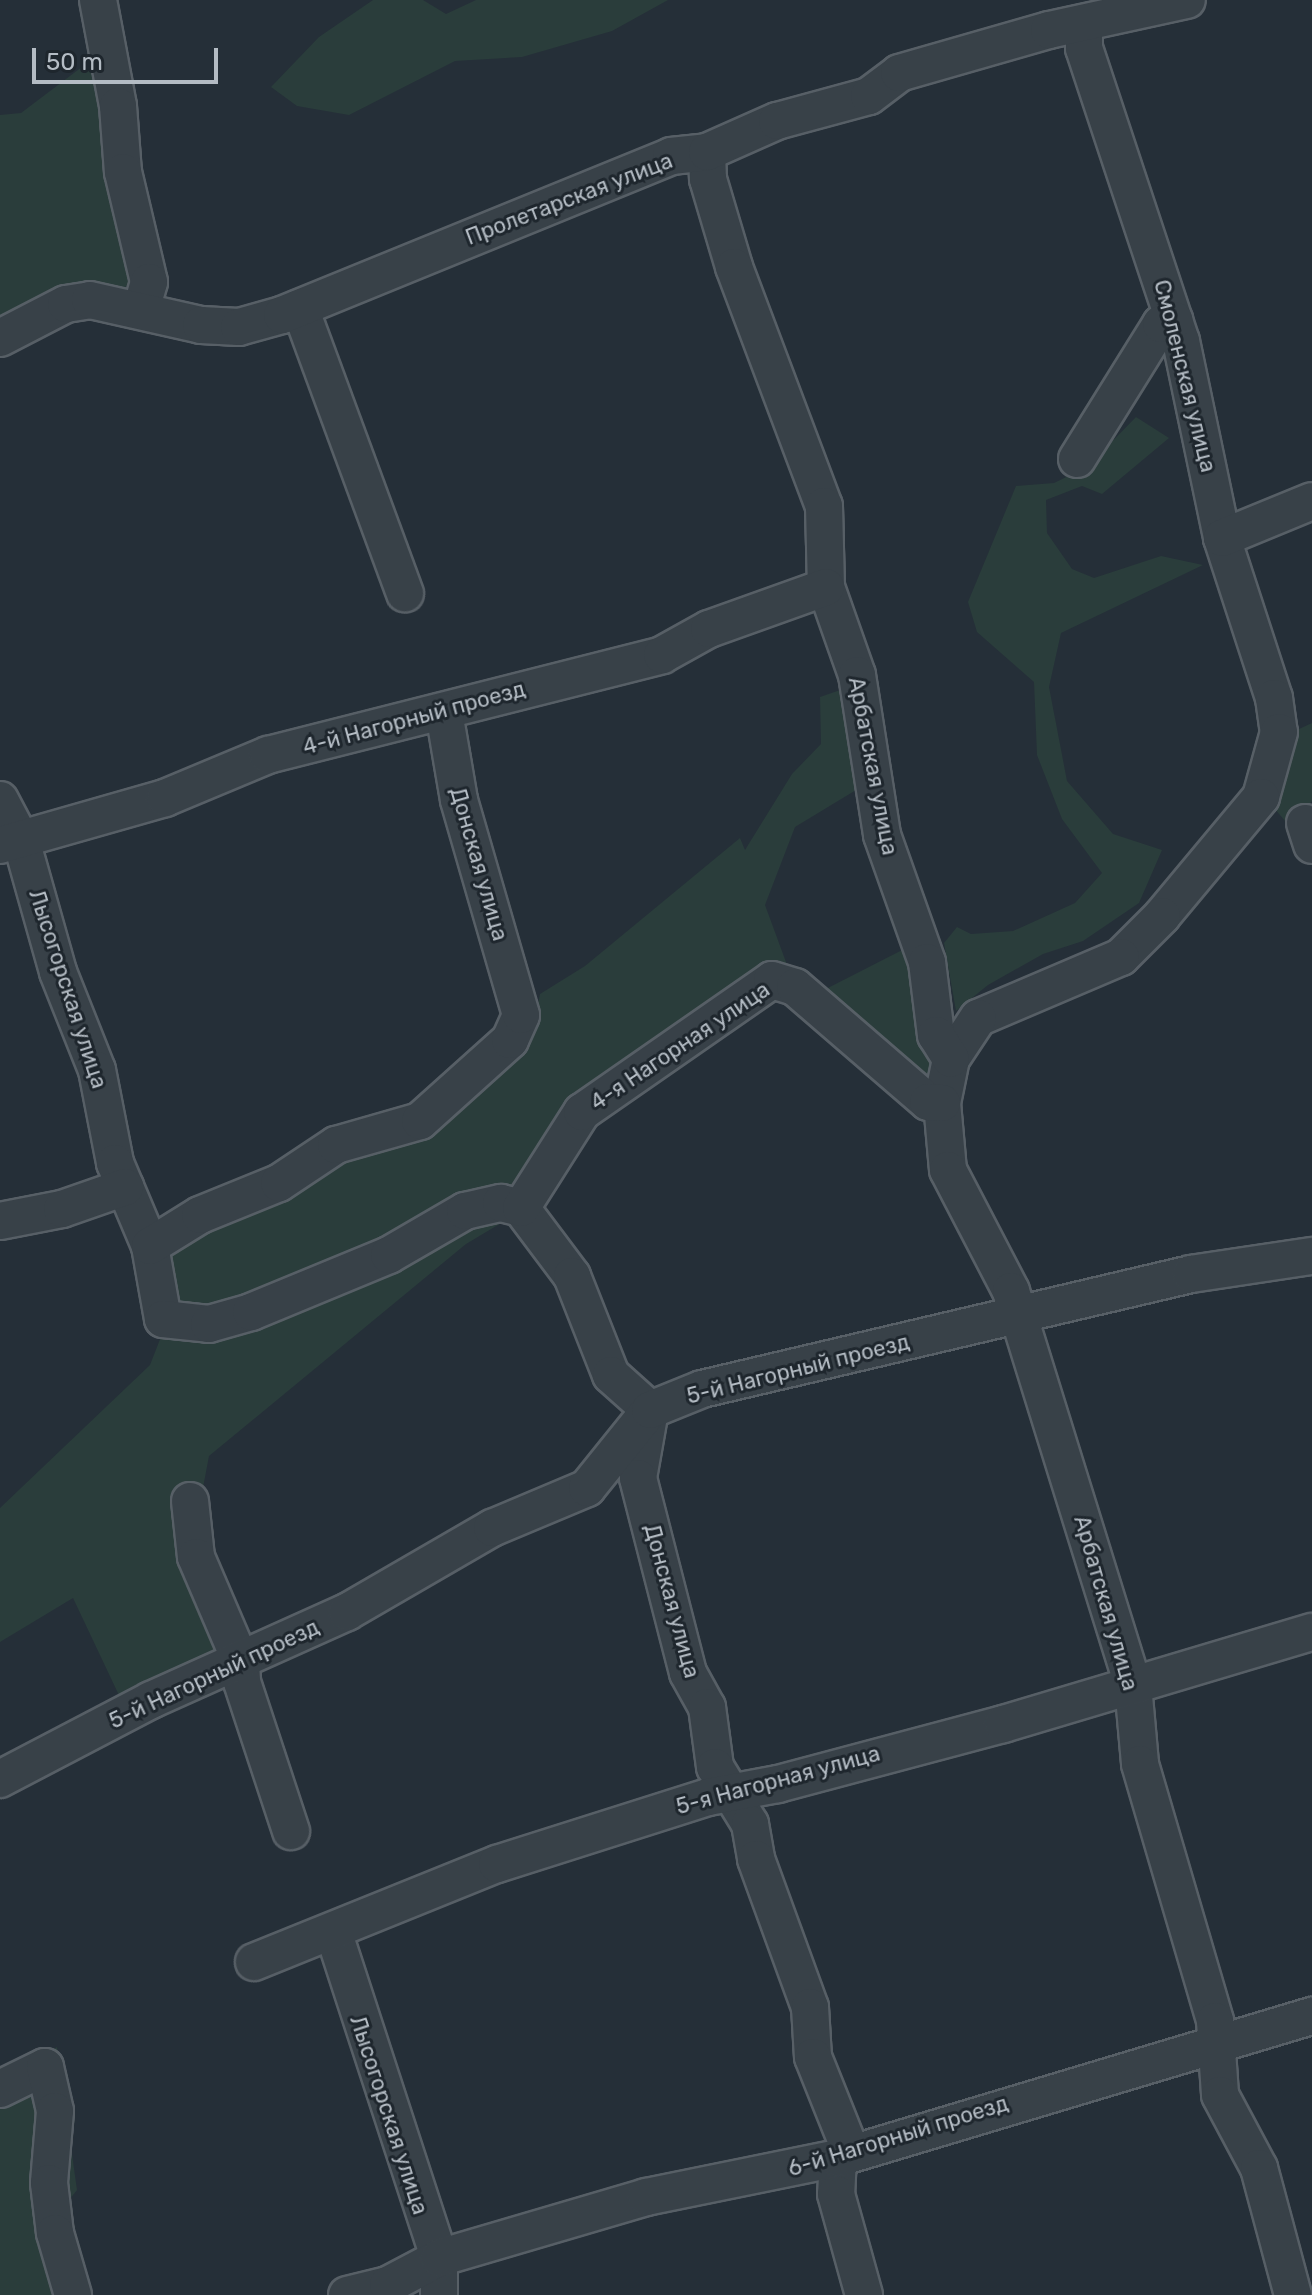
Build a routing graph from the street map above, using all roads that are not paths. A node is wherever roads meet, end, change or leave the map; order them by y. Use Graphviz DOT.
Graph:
graph roads {
  1 [pos="98,0"];
  2 [pos="1187,0"];
  3 [pos="1066,17"];
  4 [pos="707,152"];
  5 [pos="142,307"];
  6 [pos="300,308"];
  7 [pos="1174,320"];
  8 [pos="0,338"];
  9 [pos="1077,459"];
  10 [pos="1312,501"];
  11 [pos="1222,538"];
  12 [pos="826,587"];
  13 [pos="405,593"];
  14 [pos="444,712"];
  15 [pos="0,800"];
  16 [pos="10,843"];
  17 [pos="951,1059"];
  18 [pos="942,1103"];
  19 [pos="125,1187"];
  20 [pos="521,1208"];
  21 [pos="0,1221"];
  22 [pos="150,1246"];
  23 [pos="1312,1256"];
  24 [pos="1015,1314"];
  25 [pos="650,1410"];
  26 [pos="190,1501"];
  27 [pos="1312,1632"];
  28 [pos="241,1662"];
  29 [pos="1133,1685"];
  30 [pos="0,1779"];
  31 [pos="731,1795"];
  32 [pos="291,1831"];
  33 [pos="334,1934"];
  34 [pos="254,1962"];
  35 [pos="1312,2016"];
  36 [pos="1213,2044"];
  37 [pos="0,2089"];
  38 [pos="845,2155"];
  39 [pos="439,2258"];
  40 [pos="73,2295"];
  41 [pos="347,2295"];
  42 [pos="439,2295"];
  43 [pos="864,2295"];
  44 [pos="1293,2295"];
  1 -- 5 [label="street"];
  2 -- 3 [label="street, Пролетарская улица"];
  3 -- 4 [label="street, Пролетарская улица"];
  3 -- 7 [label="street, Смоленская улица"];
  4 -- 6 [label="street, Пролетарская улица"];
  4 -- 12 [label="street, Арбатская улица"];
  5 -- 6 [label="street, Пролетарская улица"];
  5 -- 8 [label="street, Пролетарская улица"];
  6 -- 13 [label="street"];
  7 -- 9 [label="street"];
  7 -- 11 [label="street, Смоленская улица"];
  10 -- 11 [label="street"];
  11 -- 17 [label="street, Смоленская улица"];
  12 -- 14 [label="street, 4-й Нагорный проезд"];
  12 -- 17 [label="street, Арбатская улица"];
  14 -- 16 [label="street, 4-й Нагорный проезд"];
  14 -- 22 [label="street, Донская улица"];
  15 -- 16 [label="street, Лысогорская улица"];
  16 -- 19 [label="street, Лысогорская улица"];
  17 -- 18 [label="street"];
  18 -- 20 [label="street, 4-я Нагорная улица"];
  18 -- 24 [label="street, Арбатская улица"];
  19 -- 21 [label="street"];
  19 -- 22 [label="street, Лысогорская улица"];
  20 -- 22 [label="street, Лысогорская улица"];
  20 -- 25 [label="street"];
  23 -- 24 [label="street, 5-й Нагорный проезд"];
  24 -- 25 [label="street, 5-й Нагорный проезд"];
  24 -- 29 [label="street, Арбатская улица"];
  25 -- 28 [label="street, 5-й Нагорный проезд"];
  25 -- 31 [label="street, Донская улица"];
  26 -- 28 [label="street"];
  27 -- 29 [label="street, 5-я Нагорная улица"];
  28 -- 30 [label="street, 5-й Нагорный проезд"];
  28 -- 32 [label="street"];
  29 -- 31 [label="street, 5-я Нагорная улица"];
  29 -- 36 [label="street, Арбатская улица"];
  31 -- 33 [label="street, 5-я Нагорная улица"];
  31 -- 38 [label="street, Донская улица"];
  33 -- 34 [label="street, 5-я Нагорная улица"];
  33 -- 39 [label="street, Лысогорская улица"];
  35 -- 36 [label="street, 6-й Нагорный проезд"];
  36 -- 38 [label="street, 6-й Нагорный проезд"];
  36 -- 44 [label="street, Арбатская улица"];
  37 -- 40 [label="street"];
  38 -- 39 [label="street, 6-й Нагорный проезд"];
  38 -- 43 [label="street, Донская улица"];
  39 -- 41 [label="street, 6-й Нагорный проезд"];
  39 -- 42 [label="street, Лысогорская улица"];
}
